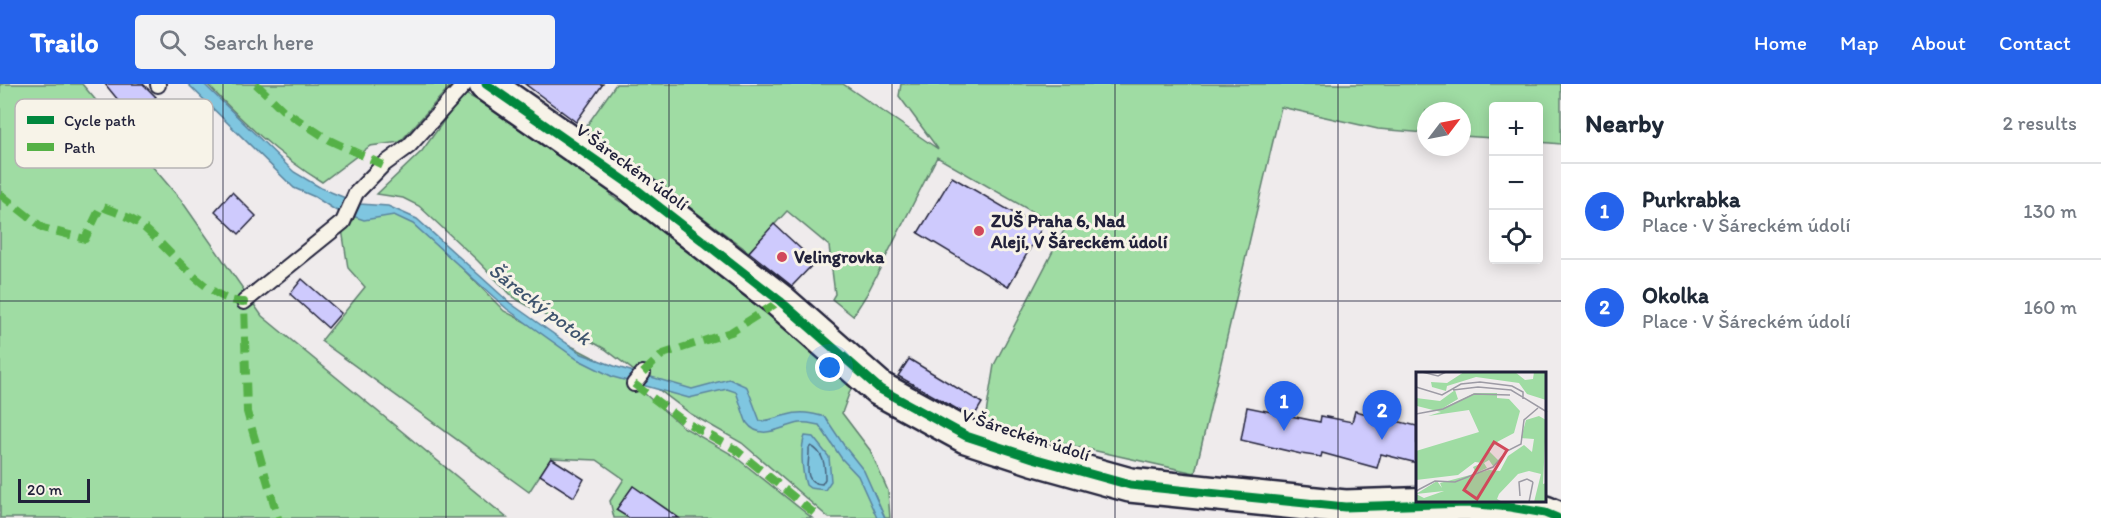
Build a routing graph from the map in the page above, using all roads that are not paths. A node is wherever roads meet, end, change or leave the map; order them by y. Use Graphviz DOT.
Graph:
graph roads {
  1 [pos="465,84"];
  2 [pos="486,84"];
  3 [pos="244,302"];
  4 [pos="643,373"];
  5 [pos="634,384"];
  6 [pos="1557,518"];
  1 -- 3 [label="lane"];
  2 -- 6 [label="street, V Šáreckém údolí"];
  4 -- 5 [label="lane"];
}
